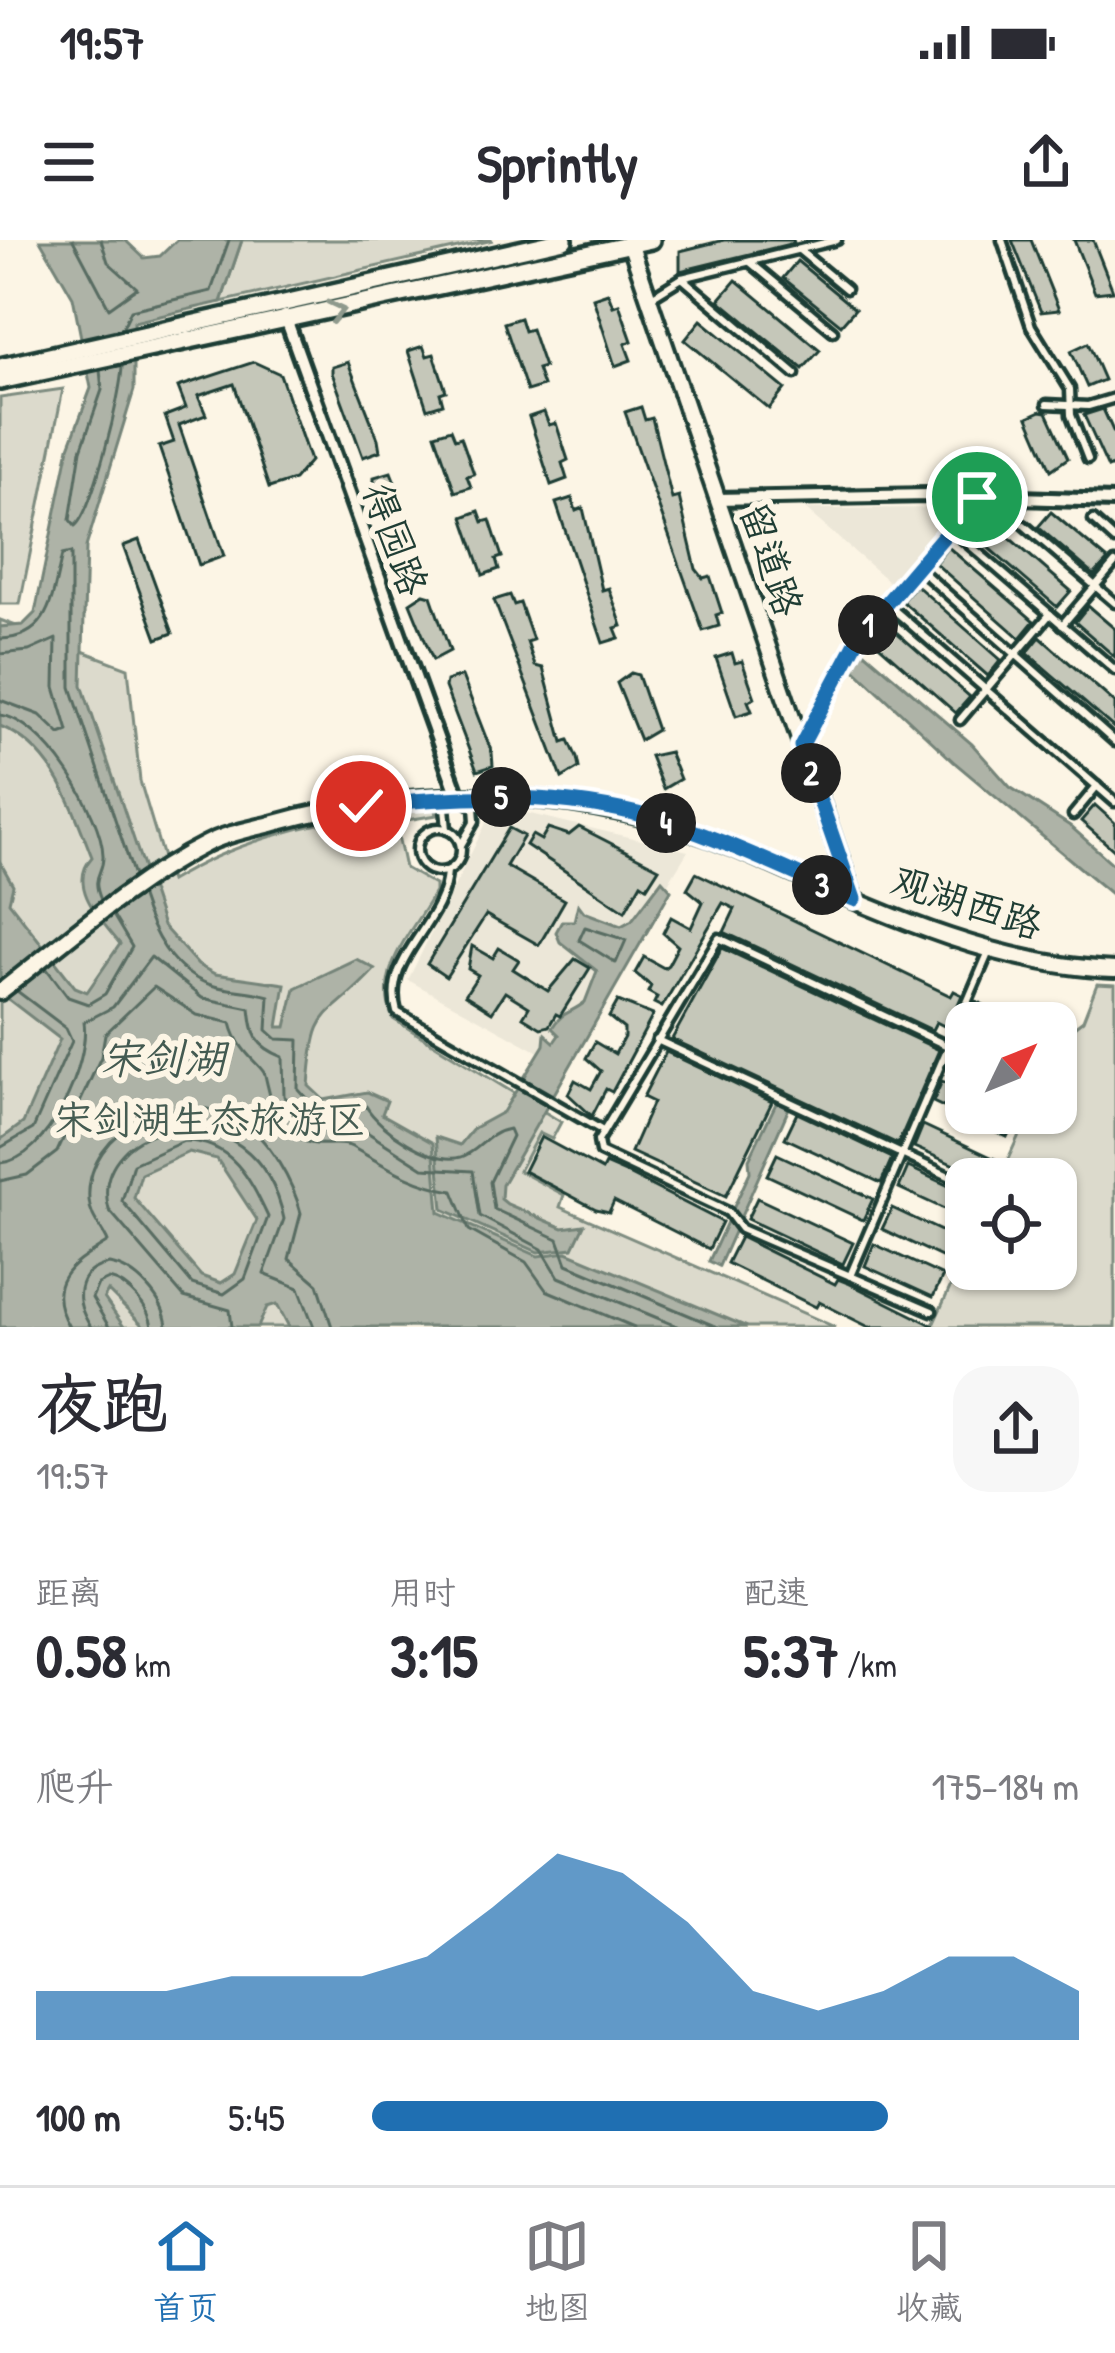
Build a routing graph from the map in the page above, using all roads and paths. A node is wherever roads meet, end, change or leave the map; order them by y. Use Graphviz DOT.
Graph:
graph roads {
  1 [pos="564,240"];
  2 [pos="651,240"];
  3 [pos="837,240"];
  4 [pos="1002,240"];
  5 [pos="629,242"];
  6 [pos="799,250"];
  7 [pos="749,262"];
  8 [pos="682,278"];
  9 [pos="846,289"];
  10 [pos="647,299"];
  11 [pos="280,302"];
  12 [pos="286,321"];
  13 [pos="833,331"];
  14 [pos="138,344"];
  15 [pos="84,358"];
  16 [pos="0,367"];
  17 [pos="795,374"];
  18 [pos="0,381"];
  19 [pos="1115,398"];
  20 [pos="1047,404"];
  21 [pos="1071,405"];
  22 [pos="1088,459"];
  23 [pos="977,497"];
  24 [pos="717,499"];
  25 [pos="1115,501"];
  26 [pos="1093,520"];
  27 [pos="1024,525"];
  28 [pos="950,528"];
  29 [pos="1115,540"];
  30 [pos="1115,563"];
  31 [pos="917,567"];
  32 [pos="1095,586"];
  33 [pos="886,603"];
  34 [pos="1115,603"];
  35 [pos="1050,614"];
  36 [pos="1062,625"];
  37 [pos="1016,654"];
  38 [pos="1115,670"];
  39 [pos="986,690"];
  40 [pos="960,720"];
  41 [pos="1115,742"];
  42 [pos="801,746"];
  43 [pos="1097,786"];
  44 [pos="458,796"];
  45 [pos="1113,796"];
  46 [pos="1072,814"];
  47 [pos="447,830"];
  48 [pos="460,845"];
  49 [pos="447,871"];
  50 [pos="854,899"];
  51 [pos="990,949"];
  52 [pos="1115,970"];
  53 [pos="0,992"];
  54 [pos="970,1002"];
  55 [pos="657,1040"];
  56 [pos="945,1045"];
  57 [pos="945,1064"];
  58 [pos="603,1131"];
  59 [pos="904,1155"];
  60 [pos="945,1174"];
  61 [pos="850,1276"];
  62 [pos="932,1311"];
  1 -- 11 [label="main road"];
  2 -- 5 [label="main road"];
  3 -- 6 [label="lane"];
  4 -- 21 [label="lane"];
  5 -- 10 [label="street, 留道路"];
  12 -- 5 [label="main road, one-way"];
  6 -- 7 [label="lane"];
  6 -- 9 [label="lane"];
  7 -- 8 [label="lane"];
  7 -- 13 [label="lane"];
  8 -- 10 [label="lane"];
  8 -- 17 [label="lane"];
  10 -- 24 [label="street, 留道路"];
  11 -- 12 [label="street, 得园路"];
  11 -- 14 [label="main road"];
  12 -- 14 [label="main road"];
  12 -- 44 [label="street, 得园路"];
  14 -- 15 [label="main road"];
  15 -- 16 [label="main road"];
  15 -- 18 [label="main road"];
  19 -- 21 [label="lane"];
  20 -- 21 [label="lane"];
  21 -- 22 [label="lane"];
  23 -- 24 [label="street"];
  23 -- 25 [label="street"];
  23 -- 28 [label="lane"];
  24 -- 42 [label="street, 留道路"];
  26 -- 29 [label="lane"];
  27 -- 32 [label="lane"];
  28 -- 31 [label="lane"];
  28 -- 35 [label="lane"];
  30 -- 32 [label="lane"];
  31 -- 33 [label="lane"];
  31 -- 37 [label="lane"];
  32 -- 34 [label="lane"];
  32 -- 36 [label="lane"];
  33 -- 39 [label="lane"];
  33 -- 42 [label="lane"];
  35 -- 36 [label="lane"];
  35 -- 37 [label="lane"];
  36 -- 38 [label="lane"];
  37 -- 39 [label="lane"];
  37 -- 41 [label="lane"];
  39 -- 40 [label="lane"];
  39 -- 43 [label="lane"];
  42 -- 50 [label="street, 留道路"];
  43 -- 45 [label="lane"];
  43 -- 46 [label="lane"];
  44 -- 47 [label="lane"];
  44 -- 48 [label="lane"];
  44 -- 50 [label="street, 观湖西路"];
  44 -- 53 [label="street, 观湖西路"];
  47 -- 48 [label="lane"];
  47 -- 49 [label="lane"];
  48 -- 49 [label="lane"];
  49 -- 58 [label="lane"];
  50 -- 51 [label="street, 观湖西路"];
  51 -- 52 [label="street, 观湖西路"];
  51 -- 54 [label="lane"];
  55 -- 56 [label="lane"];
  55 -- 58 [label="lane"];
  55 -- 59 [label="lane"];
  57 -- 59 [label="lane"];
  58 -- 61 [label="lane"];
  59 -- 60 [label="lane"];
  59 -- 61 [label="lane"];
  61 -- 62 [label="lane"];
}
